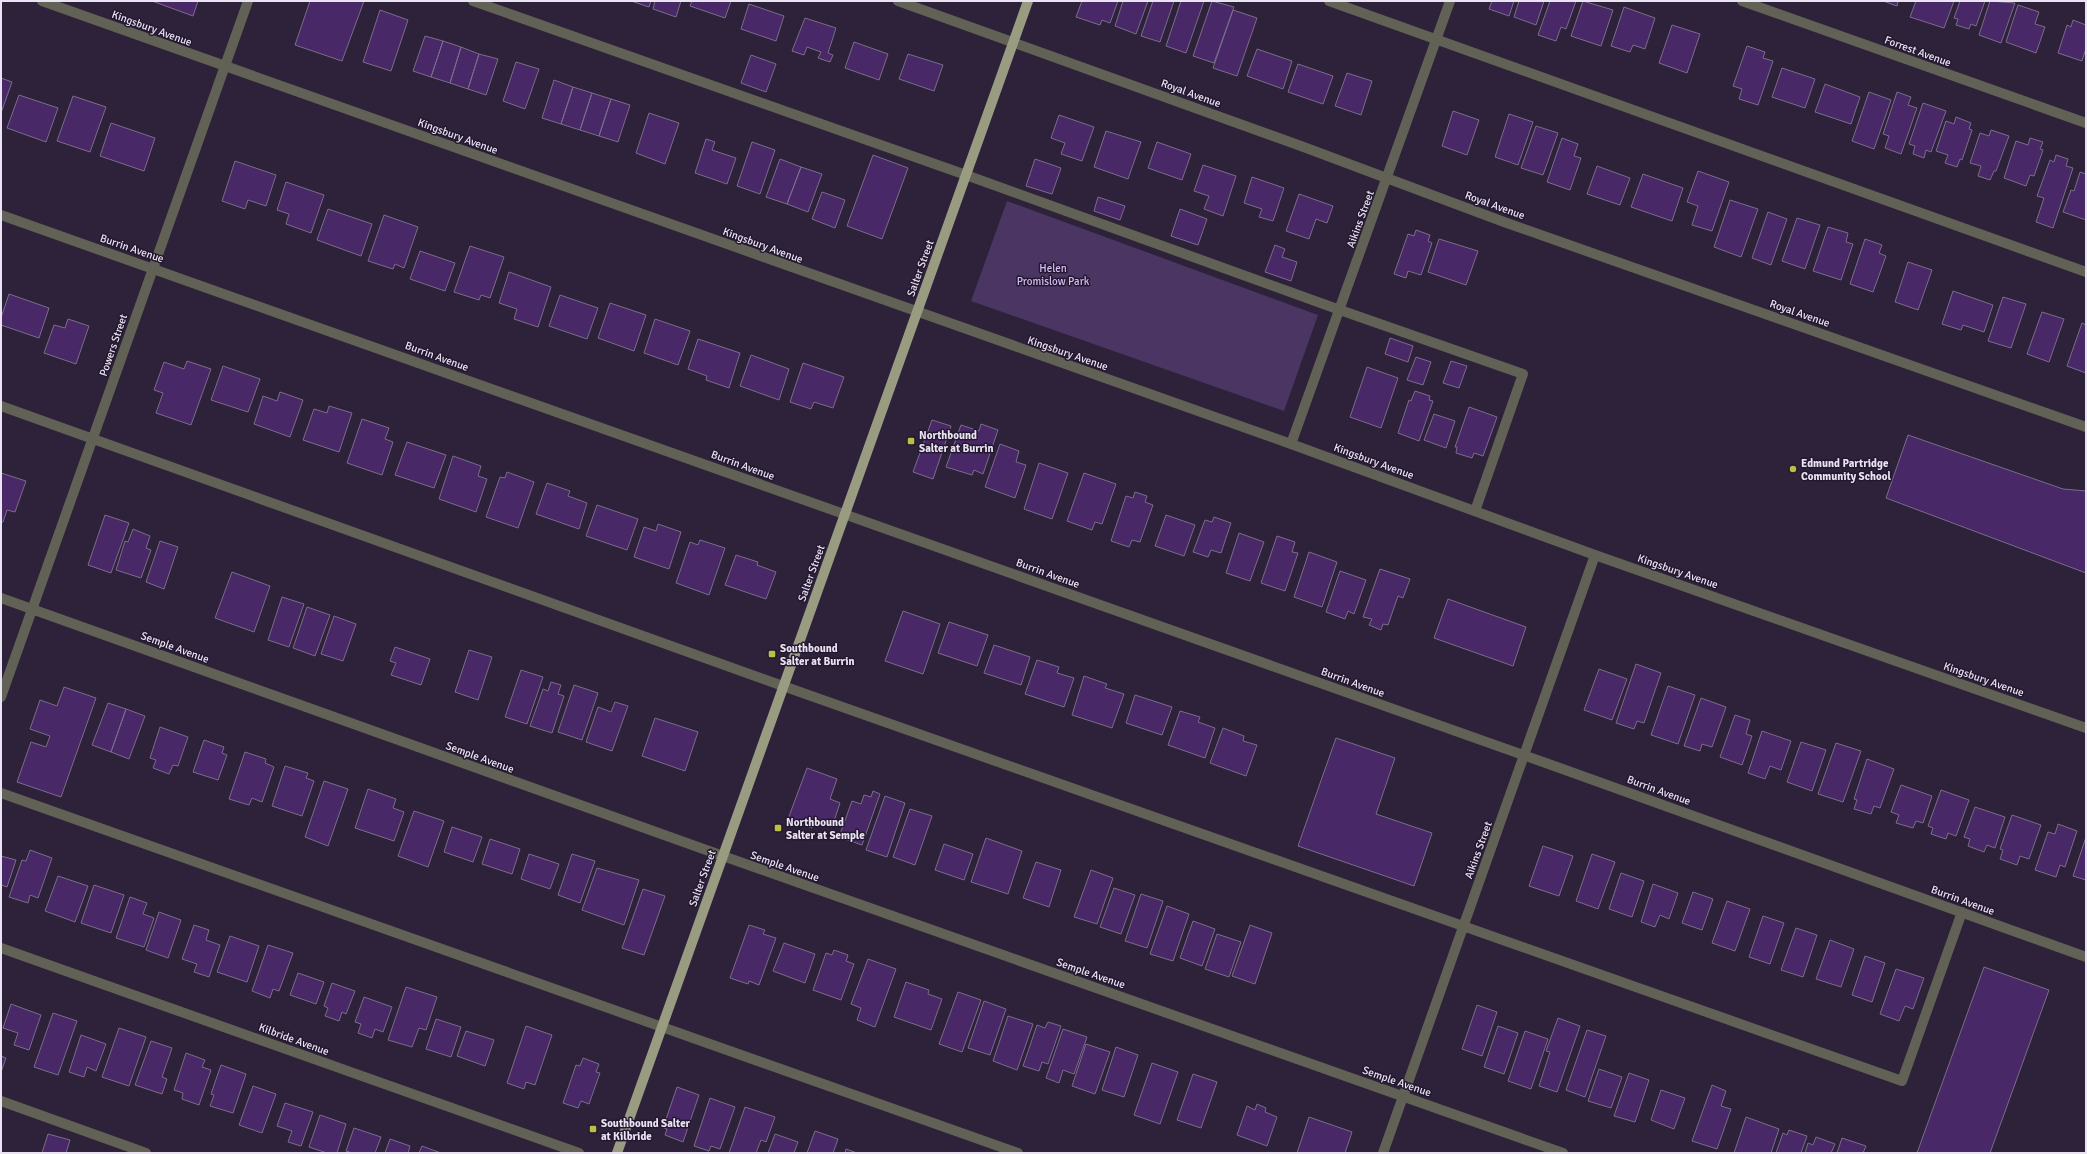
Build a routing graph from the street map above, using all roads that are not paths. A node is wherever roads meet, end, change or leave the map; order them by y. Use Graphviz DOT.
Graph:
graph roads {
  1 [pos="42,1"];
  2 [pos="248,1"];
  3 [pos="473,1"];
  4 [pos="898,1"];
  5 [pos="1028,1"];
  6 [pos="1329,1"];
  7 [pos="1450,1"];
  8 [pos="1742,1"];
  9 [pos="1435,40"];
  10 [pos="1013,42"];
  11 [pos="224,66"];
  12 [pos="2086,124"];
  13 [pos="966,175"];
  14 [pos="1388,178"];
  15 [pos="1,215"];
  16 [pos="153,268"];
  17 [pos="2086,272"];
  18 [pos="1340,310"];
  19 [pos="916,312"];
  20 [pos="1,406"];
  21 [pos="2086,427"];
  22 [pos="92,439"];
  23 [pos="1291,444"];
  24 [pos="1474,511"];
  25 [pos="845,514"];
  26 [pos="1595,555"];
  27 [pos="1,598"];
  28 [pos="32,609"];
  29 [pos="783,686"];
  30 [pos="1,697"];
  31 [pos="2086,728"];
  32 [pos="1525,756"];
  33 [pos="1,793"];
  34 [pos="722,856"];
  35 [pos="1962,912"];
  36 [pos="1464,925"];
  37 [pos="1,948"];
  38 [pos="2086,957"];
  39 [pos="662,1027"];
  40 [pos="1404,1096"];
  41 [pos="1,1101"];
  42 [pos="146,1153"];
  43 [pos="579,1153"];
  44 [pos="617,1153"];
  45 [pos="1018,1153"];
  46 [pos="1383,1153"];
  47 [pos="1563,1153"];
  1 -- 11 [label="street, Kingsbury Avenue"];
  2 -- 11 [label="street, Powers Street"];
  3 -- 13 [label="street"];
  4 -- 10 [label="street, Royal Avenue"];
  5 -- 10 [label="main road, Salter Street"];
  6 -- 9 [label="street"];
  7 -- 9 [label="street, Aikins Street"];
  8 -- 12 [label="street, Forrest Avenue"];
  9 -- 14 [label="street, Aikins Street"];
  9 -- 17 [label="street"];
  10 -- 13 [label="main road, Salter Street"];
  10 -- 14 [label="street, Royal Avenue"];
  11 -- 16 [label="street, Powers Street"];
  11 -- 19 [label="street, Kingsbury Avenue"];
  13 -- 18 [label="street"];
  13 -- 19 [label="main road, Salter Street"];
  14 -- 18 [label="street, Aikins Street"];
  14 -- 21 [label="street, Royal Avenue"];
  15 -- 16 [label="street, Burrin Avenue"];
  16 -- 22 [label="street, Powers Street"];
  16 -- 25 [label="street, Burrin Avenue"];
  18 -- 23 [label="street, Aikins Street"];
  18 -- 24 [label="street"];
  19 -- 23 [label="street, Kingsbury Avenue"];
  19 -- 25 [label="main road, Salter Street"];
  20 -- 22 [label="street"];
  22 -- 28 [label="street, Powers Street"];
  22 -- 29 [label="street"];
  23 -- 24 [label="street, Kingsbury Avenue"];
  24 -- 26 [label="street, Kingsbury Avenue"];
  25 -- 29 [label="main road, Salter Street"];
  25 -- 32 [label="street, Burrin Avenue"];
  26 -- 31 [label="street, Kingsbury Avenue"];
  26 -- 32 [label="street, Aikins Street"];
  27 -- 28 [label="street, Semple Avenue"];
  28 -- 30 [label="street, Powers Street"];
  28 -- 34 [label="street, Semple Avenue"];
  29 -- 34 [label="main road, Salter Street"];
  29 -- 36 [label="street"];
  32 -- 35 [label="street, Burrin Avenue"];
  32 -- 36 [label="street, Aikins Street"];
  33 -- 39 [label="street"];
  34 -- 39 [label="main road, Salter Street"];
  34 -- 40 [label="street, Semple Avenue"];
  35 -- 36 [label="street"];
  35 -- 38 [label="street, Burrin Avenue"];
  36 -- 40 [label="street, Aikins Street"];
  37 -- 43 [label="street, Kilbride Avenue"];
  39 -- 44 [label="main road, Salter Street"];
  39 -- 45 [label="street"];
  40 -- 46 [label="street, Aikins Street"];
  40 -- 47 [label="street, Semple Avenue"];
  41 -- 42 [label="street"];
}
